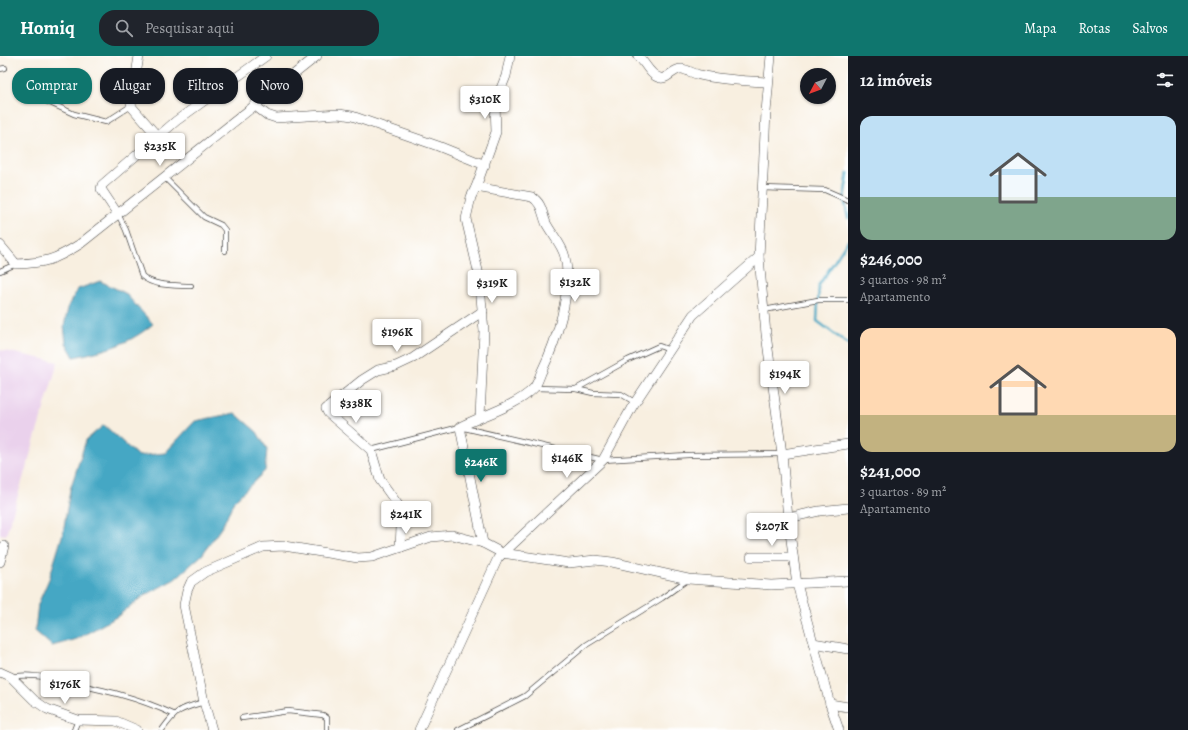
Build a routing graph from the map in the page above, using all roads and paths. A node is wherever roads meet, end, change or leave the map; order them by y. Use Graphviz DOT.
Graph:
graph roads {
  1 [pos="139,56"];
  2 [pos="266,56"];
  3 [pos="510,56"];
  4 [pos="638,56"];
  5 [pos="771,56"];
  6 [pos="314,57"];
  7 [pos="768,82"];
  8 [pos="52,104"];
  9 [pos="254,105"];
  10 [pos="131,106"];
  11 [pos="158,137"];
  12 [pos="485,165"];
  13 [pos="164,177"];
  14 [pos="476,187"];
  15 [pos="762,188"];
  16 [pos="848,200"];
  17 [pos="117,213"];
  18 [pos="0,245"];
  19 [pos="225,251"];
  20 [pos="759,257"];
  21 [pos="16,264"];
  22 [pos="0,271"];
  23 [pos="192,286"];
  24 [pos="848,300"];
  25 [pos="764,310"];
  26 [pos="483,311"];
  27 [pos="671,351"];
  28 [pos="534,388"];
  29 [pos="576,389"];
  30 [pos="636,403"];
  31 [pos="480,417"];
  32 [pos="460,427"];
  33 [pos="848,444"];
  34 [pos="371,450"];
  35 [pos="782,454"];
  36 [pos="603,460"];
  37 [pos="848,508"];
  38 [pos="788,518"];
  39 [pos="483,543"];
  40 [pos="4,546"];
  41 [pos="400,548"];
  42 [pos="502,553"];
  43 [pos="750,557"];
  44 [pos="793,557"];
  45 [pos="0,562"];
  46 [pos="688,579"];
  47 [pos="848,581"];
  48 [pos="797,584"];
  49 [pos="813,643"];
  50 [pos="848,649"];
  51 [pos="0,672"];
  52 [pos="11,677"];
  53 [pos="204,702"];
  54 [pos="830,704"];
  55 [pos="848,707"];
  56 [pos="173,714"];
  57 [pos="242,718"];
  58 [pos="78,720"];
  59 [pos="74,730"];
  60 [pos="137,730"];
  61 [pos="162,730"];
  62 [pos="212,730"];
  63 [pos="327,730"];
  64 [pos="419,730"];
  65 [pos="458,730"];
  66 [pos="839,730"];
  1 -- 10 [label="street"];
  2 -- 11 [label="street"];
  3 -- 12 [label="street"];
  4 -- 7 [label="street"];
  5 -- 7 [label="street"];
  6 -- 9 [label="street"];
  7 -- 15 [label="street"];
  8 -- 10 [label="lane"];
  9 -- 12 [label="street"];
  9 -- 13 [label="street"];
  10 -- 11 [label="street"];
  11 -- 17 [label="street"];
  12 -- 14 [label="street"];
  13 -- 17 [label="street"];
  13 -- 19 [label="lane"];
  14 -- 26 [label="street"];
  14 -- 28 [label="street"];
  15 -- 16 [label="lane"];
  15 -- 20 [label="street"];
  17 -- 21 [label="street"];
  17 -- 23 [label="lane"];
  18 -- 21 [label="street"];
  20 -- 25 [label="street"];
  20 -- 27 [label="street"];
  21 -- 22 [label="lane"];
  24 -- 25 [label="lane"];
  25 -- 35 [label="street"];
  26 -- 31 [label="street"];
  26 -- 34 [label="street"];
  27 -- 29 [label="lane"];
  27 -- 30 [label="street"];
  28 -- 29 [label="lane"];
  28 -- 31 [label="street"];
  29 -- 30 [label="lane"];
  30 -- 36 [label="street"];
  31 -- 32 [label="street"];
  32 -- 34 [label="lane"];
  32 -- 36 [label="lane"];
  32 -- 39 [label="street"];
  33 -- 35 [label="street"];
  34 -- 41 [label="street"];
  35 -- 36 [label="lane"];
  35 -- 38 [label="street"];
  36 -- 42 [label="street"];
  37 -- 38 [label="street"];
  38 -- 44 [label="street"];
  39 -- 41 [label="street"];
  39 -- 42 [label="street"];
  40 -- 45 [label="street"];
  41 -- 53 [label="street"];
  42 -- 46 [label="street"];
  42 -- 64 [label="street"];
  43 -- 44 [label="street"];
  44 -- 48 [label="street"];
  46 -- 48 [label="street"];
  46 -- 65 [label="lane"];
  47 -- 48 [label="street"];
  48 -- 49 [label="street"];
  49 -- 50 [label="street"];
  49 -- 54 [label="street"];
  51 -- 52 [label="street"];
  52 -- 56 [label="lane"];
  52 -- 58 [label="street"];
  53 -- 56 [label="lane"];
  53 -- 62 [label="street"];
  54 -- 55 [label="street"];
  54 -- 66 [label="street"];
  56 -- 61 [label="lane"];
  57 -- 63 [label="lane"];
  58 -- 59 [label="lane"];
  58 -- 60 [label="street"];
}
